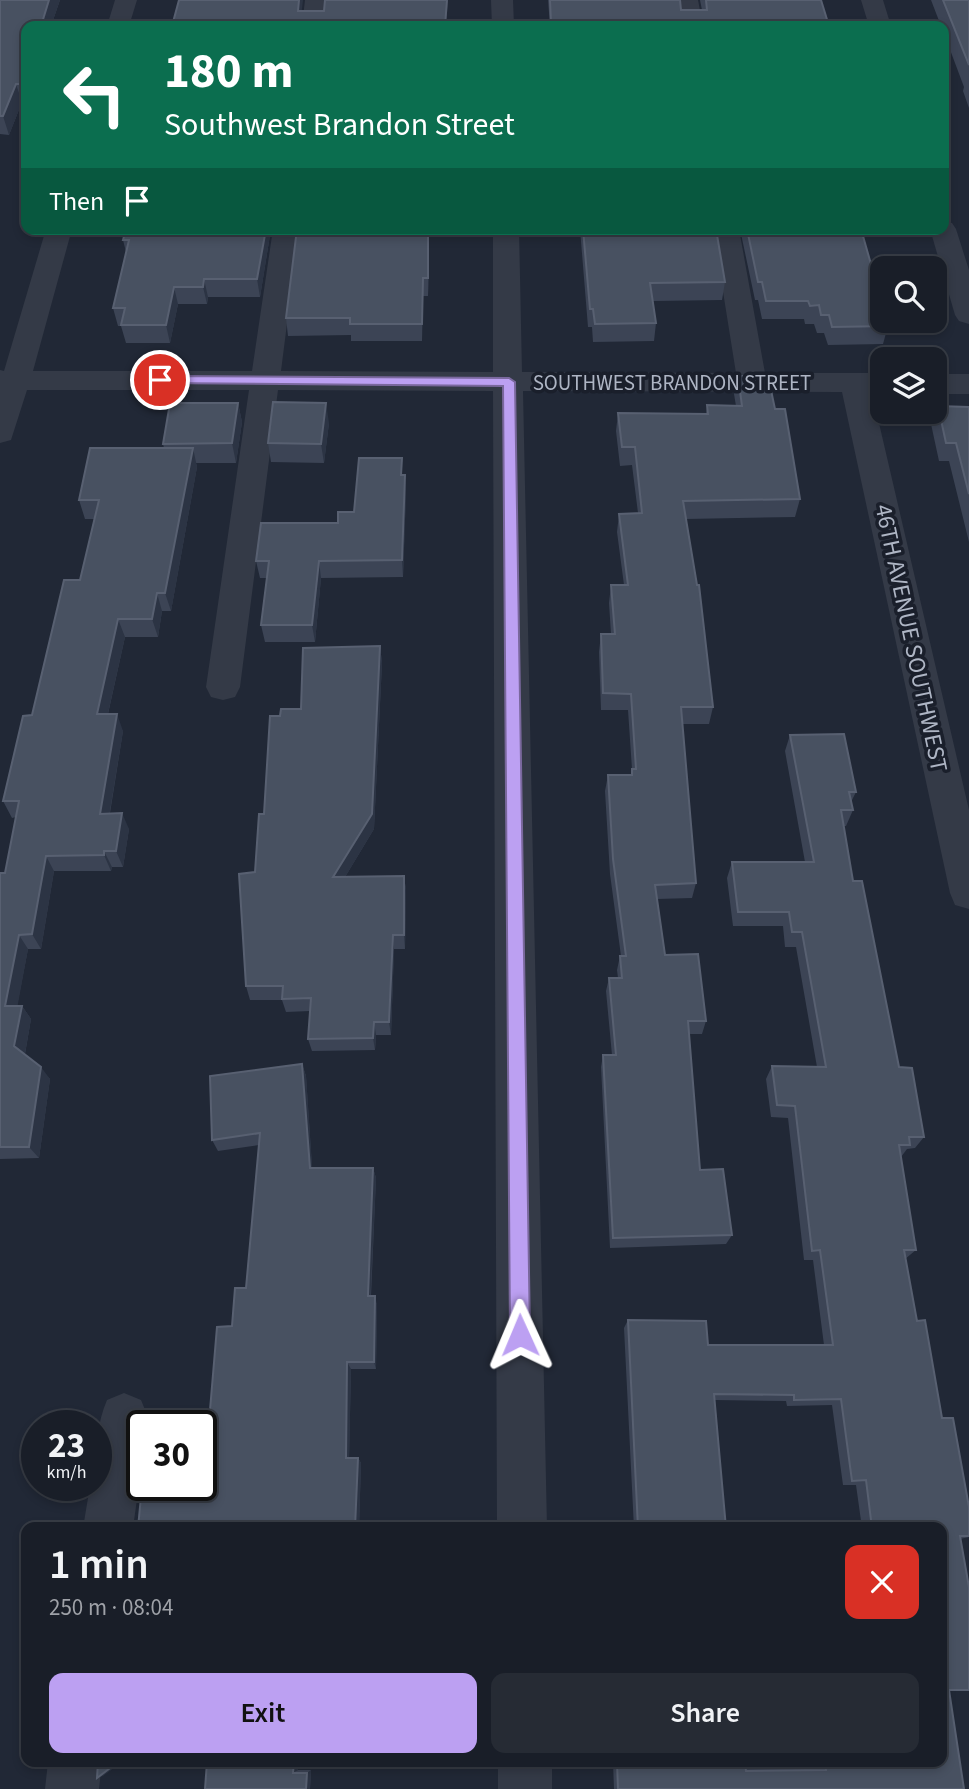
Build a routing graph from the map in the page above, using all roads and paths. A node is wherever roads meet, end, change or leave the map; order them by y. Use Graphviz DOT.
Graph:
graph roads {
  1 [pos="126,0"];
  2 [pos="316,0"];
  3 [pos="502,0"];
  4 [pos="687,0"];
  5 [pos="872,0"];
  6 [pos="120,21"];
  7 [pos="314,21"];
  8 [pos="503,21"];
  9 [pos="691,21"];
  10 [pos="878,21"];
  11 [pos="57,235"];
  12 [pos="285,235"];
  13 [pos="506,235"];
  14 [pos="727,235"];
  15 [pos="945,235"];
  16 [pos="969,315"];
  17 [pos="8,380"];
  18 [pos="266,380"];
  19 [pos="509,382"];
  20 [pos="752,383"];
  21 [pos="869,383"];
  22 [pos="947,384"];
  23 [pos="969,384"];
  24 [pos="0,433"];
  25 [pos="223,687"];
  26 [pos="955,778"];
  27 [pos="969,893"];
  28 [pos="124,1417"];
  29 [pos="109,1522"];
  30 [pos="522,1522"];
  31 [pos="74,1767"];
  32 [pos="525,1767"];
  33 [pos="72,1789"];
  34 [pos="526,1789"];
  1 -- 6 [label="street"];
  2 -- 7 [label="street"];
  3 -- 8 [label="street"];
  4 -- 9 [label="street"];
  5 -- 10 [label="street"];
  11 -- 17 [label="street"];
  12 -- 18 [label="street"];
  13 -- 19 [label="street"];
  14 -- 20 [label="street"];
  15 -- 16 [label="street"];
  17 -- 18 [label="street, SOUTHWEST BRANDON STREET"];
  17 -- 24 [label="street"];
  18 -- 19 [label="street, SOUTHWEST BRANDON STREET"];
  18 -- 25 [label="street"];
  19 -- 20 [label="street, SOUTHWEST BRANDON STREET"];
  19 -- 30 [label="street"];
  20 -- 21 [label="street, SOUTHWEST BRANDON STREET"];
  21 -- 26 [label="street, 46TH AVENUE SOUTHWEST"];
  22 -- 23 [label="street"];
  26 -- 27 [label="street, 46TH AVENUE SOUTHWEST"];
  28 -- 29 [label="street"];
  31 -- 33 [label="street"];
  32 -- 34 [label="street"];
}
